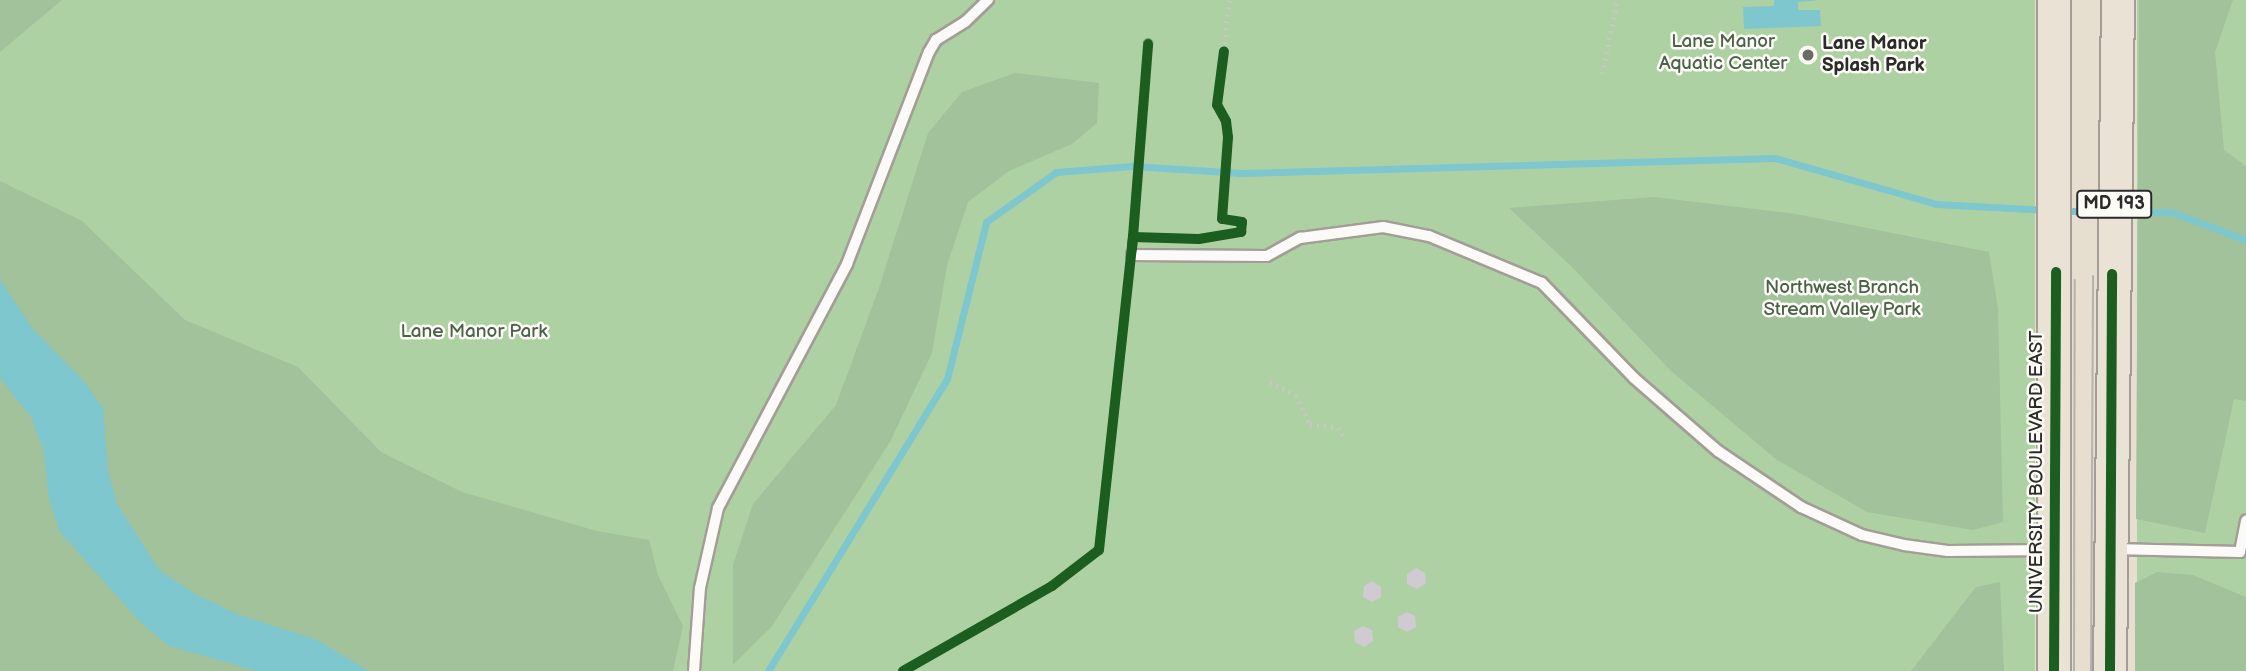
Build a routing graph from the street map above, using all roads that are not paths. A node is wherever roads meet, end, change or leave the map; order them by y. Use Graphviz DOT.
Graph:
graph roads {
  1 [pos="988,0"];
  2 [pos="2054,0"];
  3 [pos="2118,0"];
  4 [pos="1132,255"];
  5 [pos="2246,521"];
  6 [pos="2110,549"];
  7 [pos="2054,551"];
  8 [pos="694,671"];
  9 [pos="2054,671"];
  10 [pos="2110,671"];
  1 -- 8 [label="lane"];
  2 -- 7 [label="main road, UNIVERSITY BOULEVARD EAST / MD 193"];
  3 -- 6 [label="main road, MD 193"];
  4 -- 7 [label="lane"];
  5 -- 6 [label="lane"];
  6 -- 10 [label="main road, MD 193"];
  7 -- 9 [label="main road, UNIVERSITY BOULEVARD EAST / MD 193"];
}
